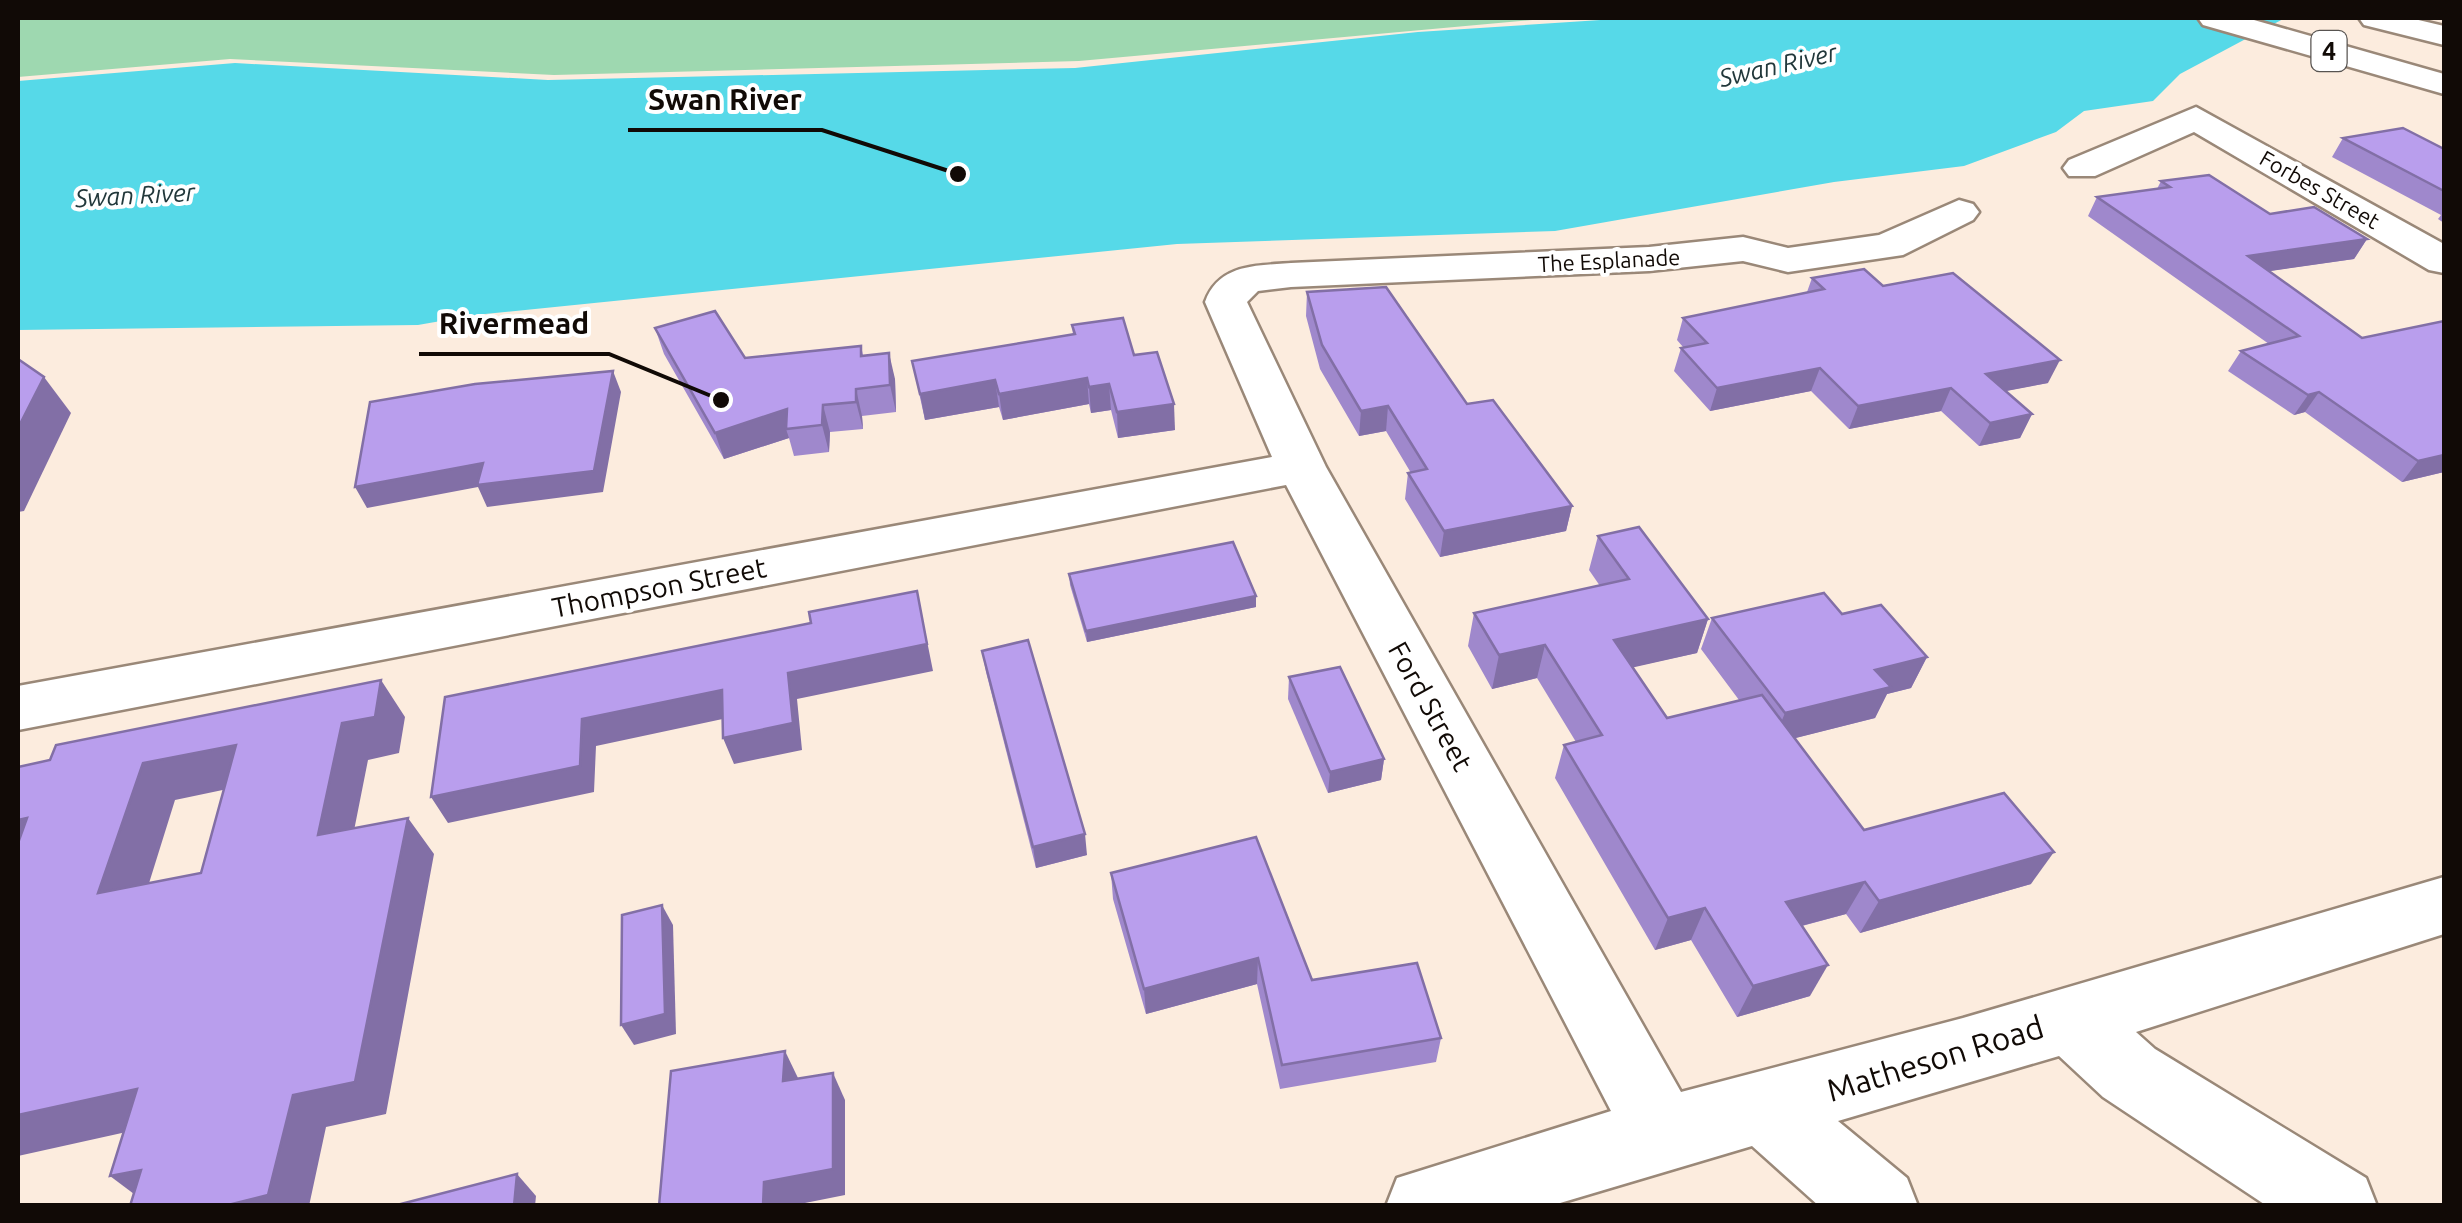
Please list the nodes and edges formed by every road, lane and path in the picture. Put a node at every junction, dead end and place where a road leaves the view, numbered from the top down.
1 (2214, 18) edge
2 (2263, 18) edge
3 (2322, 18) edge
4 (2375, 18) edge
5 (2444, 36) edge
6 (2444, 51) edge
7 (2444, 69) edge
8 (2444, 84) edge
9 (2082, 168) dead end
10 (1959, 212) dead end
11 (2444, 260) edge
12 (1248, 280) joint
13 (1301, 468) junction
14 (18, 708) edge
15 (2444, 906) edge
16 (2069, 1018) junction
17 (1766, 1109) junction
18 (1664, 1135) junction
19 (1424, 1206) edge
20 (1879, 1206) edge
21 (2338, 1206) edge

1 - 8 main road, 4
2 - 7 main road
3 - 6 main road, 4
4 - 5 main road
9 - 11 main road, Forbes Street
10 - 12 main road, The Esplanade
12 - 13 main road, Ford Street
13 - 14 main road, Thompson Street
13 - 18 main road, Ford Street
15 - 16 main road, Matheson Road
16 - 17 main road, Matheson Road
16 - 21 main road
17 - 18 main road, Matheson Road
17 - 20 main road
18 - 19 main road, Matheson Road

